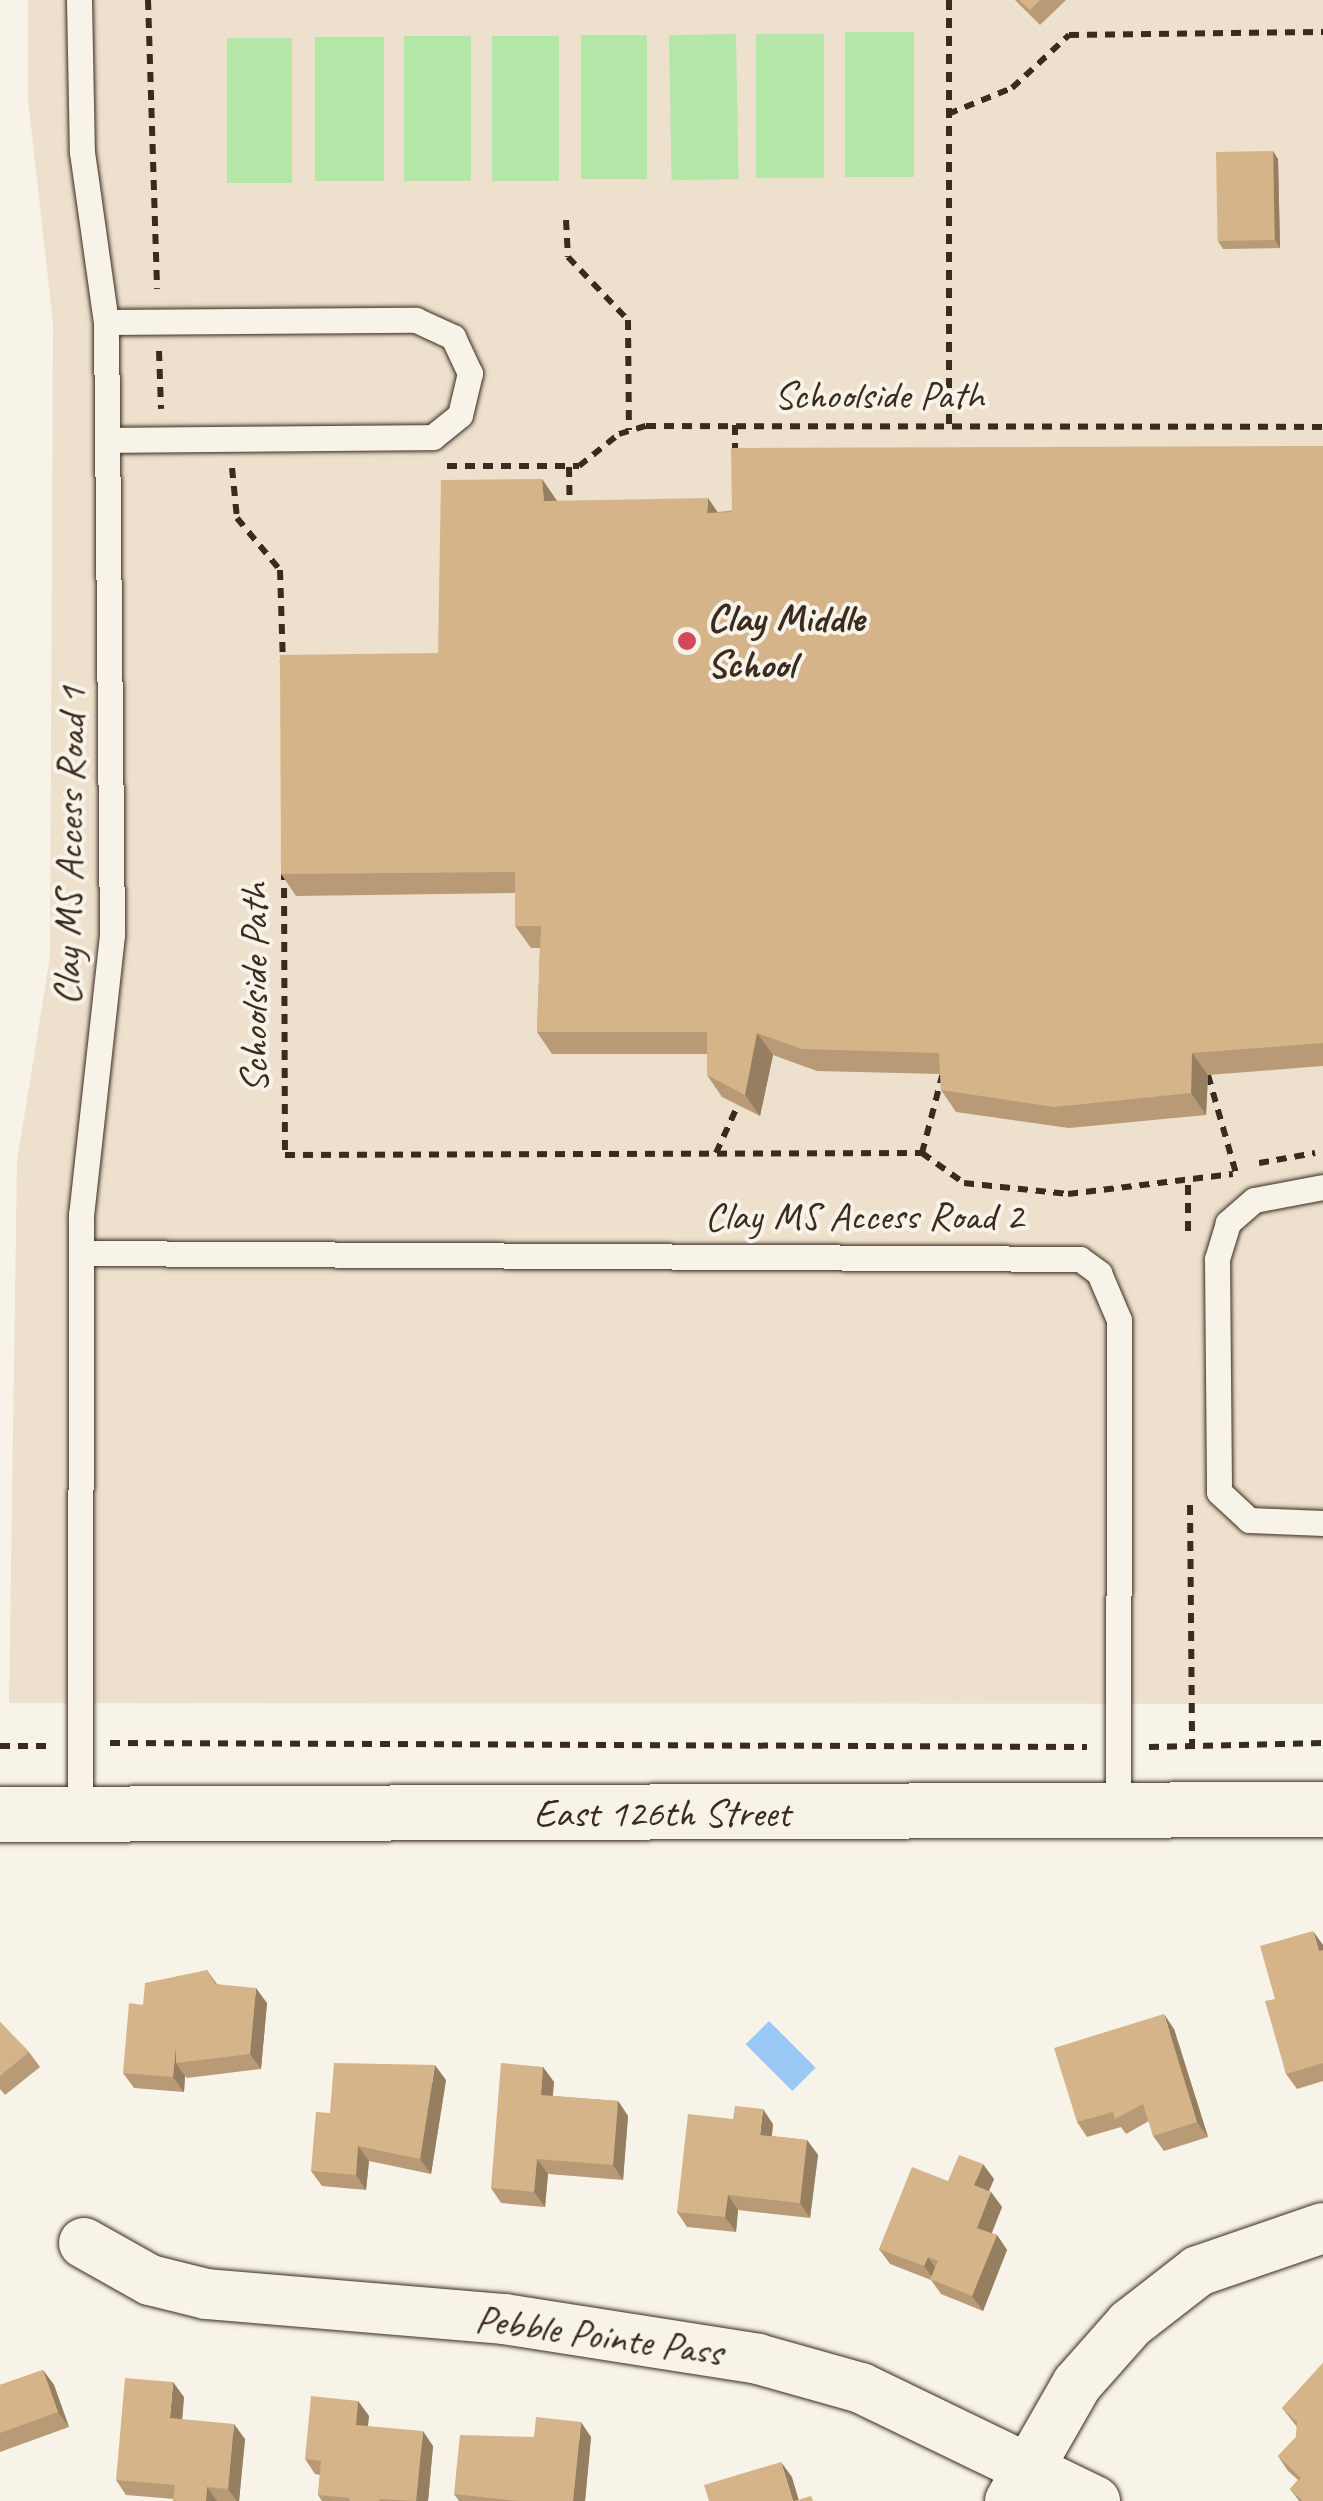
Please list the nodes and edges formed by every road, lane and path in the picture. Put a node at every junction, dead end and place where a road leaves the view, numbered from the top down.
1 (79, 0) edge
2 (148, 0) edge
3 (949, 0) edge
4 (1323, 32) edge
5 (948, 114) junction
6 (566, 220) dead end
7 (106, 322) junction
8 (158, 322) junction
9 (735, 425) junction
10 (949, 425) junction
11 (1323, 427) edge
12 (629, 430) junction
13 (110, 440) junction
14 (162, 440) junction
15 (736, 461) edge
16 (215, 465) dead end
17 (232, 466) junction
18 (252, 466) dead end
19 (432, 466) dead end
20 (569, 468) junction
21 (570, 522) edge
22 (283, 683) edge
23 (284, 860) edge
24 (943, 1074) edge
25 (1208, 1075) edge
26 (738, 1105) edge
27 (922, 1152) junction
28 (716, 1153) junction
29 (1323, 1153) edge
30 (1236, 1173) junction
31 (1323, 1187) edge
32 (81, 1253) junction
33 (1323, 1523) edge
34 (1323, 1743) edge
35 (0, 1746) edge
36 (79, 1746) junction
37 (1118, 1750) junction
38 (1323, 1809) edge
39 (1118, 1810) junction
40 (0, 1814) edge
41 (80, 1815) junction
42 (1323, 2228) edge
43 (84, 2244) dead end
44 (1019, 2483) edge
45 (1096, 2501) edge

1 - 7 lane, Clay MS Access Road 1
2 - 8 path
3 - 5 path
4 - 5 path
5 - 10 path
6 - 12 path
7 - 8 lane
7 - 13 lane, Clay MS Access Road 1
8 - 14 path
8 - 14 lane
9 - 10 path, Schoolside Path
9 - 12 path, Schoolside Path
9 - 15 path
10 - 11 path, Schoolside Path
12 - 20 path, Schoolside Path
13 - 14 lane
13 - 32 lane, Clay MS Access Road 1
16 - 17 path
17 - 18 path
17 - 22 path
19 - 20 path
20 - 21 path
23 - 28 path, Schoolside Path
24 - 27 path
25 - 30 path
26 - 28 path
27 - 28 path, Schoolside Path
27 - 30 path
29 - 30 path
31 - 33 lane
32 - 36 lane, Clay MS Access Road 1
32 - 37 lane, Clay MS Access Road 2
34 - 37 path
35 - 36 path
36 - 37 path
36 - 41 lane, Clay MS Access Road 1
37 - 39 lane, Clay MS Access Road 2
38 - 39 street, East 126th Street
39 - 41 street, East 126th Street
40 - 41 street, East 126th Street
42 - 44 street
43 - 44 street, Pebble Pointe Pass
44 - 45 street, Pebble Pointe Pass

